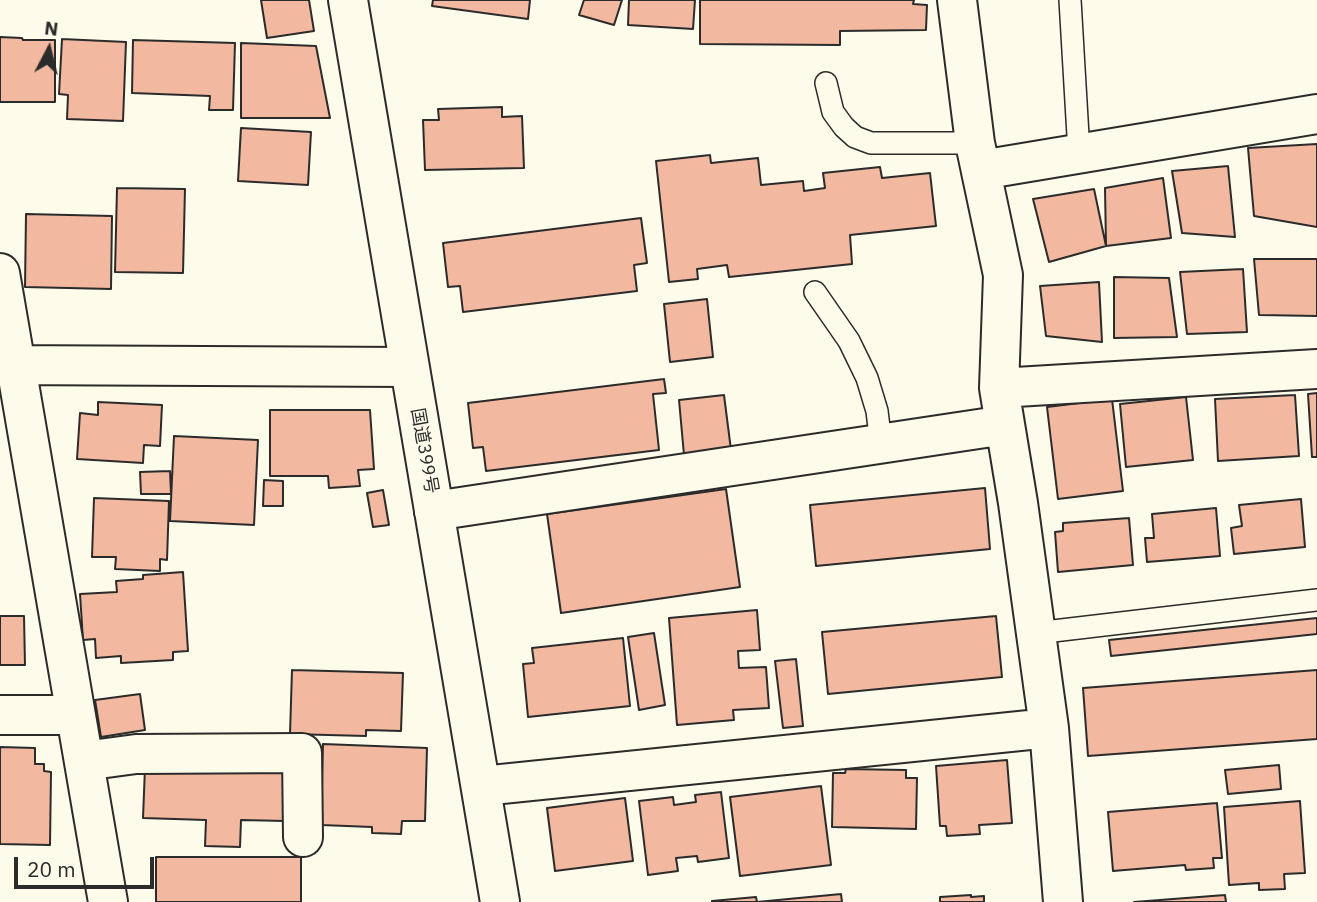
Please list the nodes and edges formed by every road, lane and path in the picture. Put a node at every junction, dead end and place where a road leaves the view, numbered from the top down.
1 (348, 0) edge
2 (957, 0) edge
3 (1070, 0) edge
4 (826, 83) dead end
5 (1317, 114) edge
6 (1079, 153) junction
7 (978, 157) junction
8 (0, 273) edge
9 (815, 292) dead end
10 (8, 365) edge
11 (409, 367) junction
12 (1317, 369) edge
13 (1002, 407) junction
14 (881, 444) junction
15 (434, 511) junction
16 (1317, 600) edge
17 (1035, 633) junction
18 (0, 715) edge
19 (76, 715) junction
20 (1049, 728) junction
21 (83, 761) junction
22 (481, 786) junction
23 (303, 837) dead end
24 (108, 902) edge
25 (500, 902) edge
26 (1063, 902) edge

1 - 11 main road, 国道399号
2 - 7 main road
3 - 6 lane
4 - 7 lane
5 - 6 main road
6 - 7 main road
7 - 13 main road
8 - 10 main road
9 - 14 lane
10 - 11 main road
10 - 19 main road
11 - 15 main road, 国道399号
12 - 13 main road
13 - 14 main road
13 - 17 main road
14 - 15 main road
15 - 22 main road, 国道399号
16 - 17 lane
17 - 20 main road
18 - 19 main road
19 - 21 main road
20 - 22 main road
20 - 26 main road
21 - 23 main road
21 - 24 main road
22 - 25 main road, 国道399号

